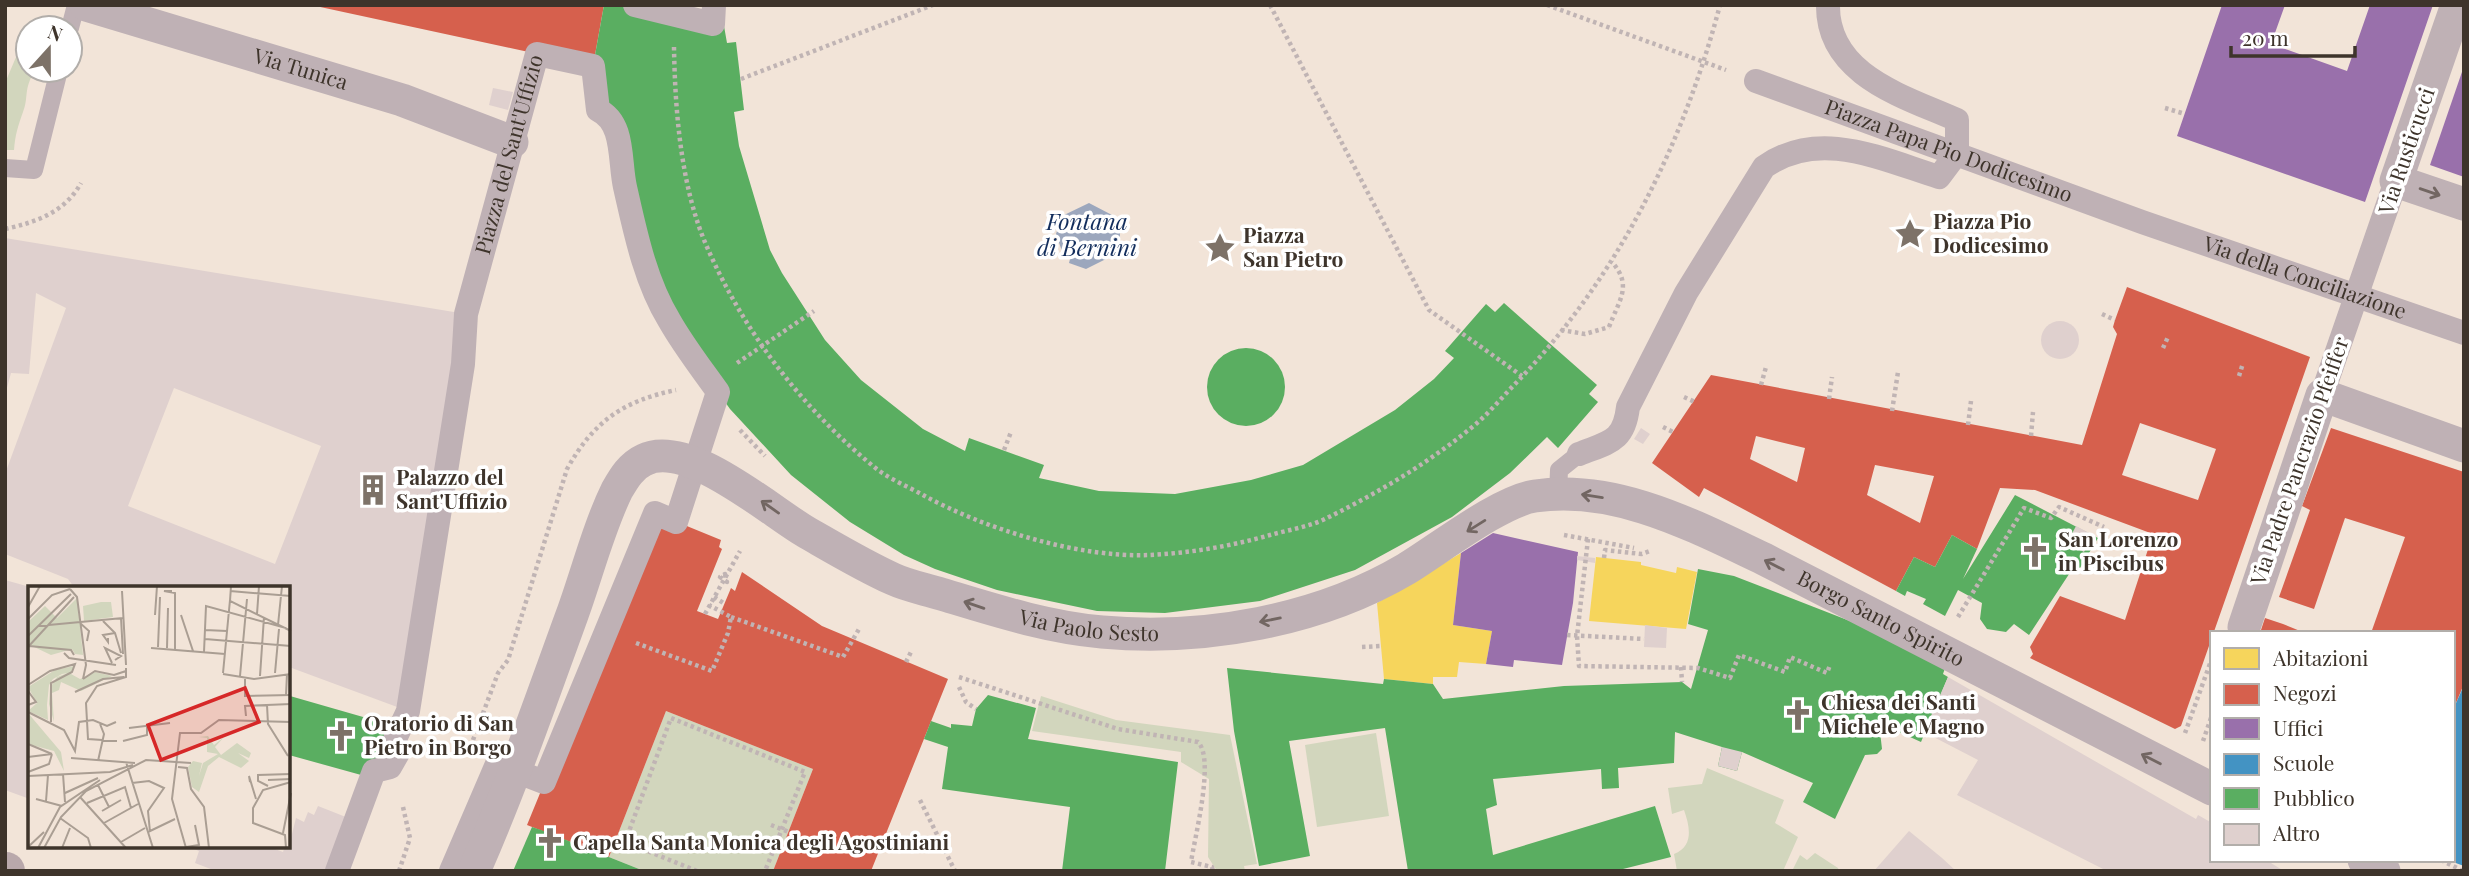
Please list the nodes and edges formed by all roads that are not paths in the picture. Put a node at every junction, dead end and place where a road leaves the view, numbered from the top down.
1 (86, 5) edge
2 (635, 5) edge
3 (714, 5) edge
4 (1828, 5) edge
5 (2456, 5) edge
6 (1756, 81) road end
7 (56, 84) edge
8 (512, 142) junction
9 (1957, 153) junction
10 (5, 168) edge
11 (2396, 181) junction
12 (2464, 204) edge
13 (2145, 222) joint
14 (2357, 296) junction
15 (2464, 333) edge
16 (2322, 395) junction
17 (2464, 446) edge
18 (1579, 454) joint
19 (695, 464) junction
20 (1547, 495) junction
21 (2244, 627) dead end
22 (513, 770) junction
23 (2210, 788) edge
24 (2368, 862) edge
25 (337, 871) edge
26 (451, 871) edge
27 (474, 871) edge
28 (2384, 871) edge

1 - 8 street, Via Tunica
2 - 3 street
4 - 9 street
5 - 11 street, Via Rusticucci
6 - 9 street, Piazza Papa Pio Dodicesimo
7 - 10 lane
8 - 19 street, Piazza del Sant'Uffizio
8 - 25 street, Piazza del Sant'Uffizio
9 - 13 street, Piazza Papa Pio Dodicesimo
9 - 18 street
11 -> 12 street
11 - 14 street, Via Rusticucci
13 - 14 street, Via della Conciliazione
14 - 15 street, Via della Conciliazione
14 - 16 street, Via Padre Pancrazio Pfeiffer
16 - 17 street
16 - 21 street, Via Padre Pancrazio Pfeiffer
18 - 20 lane
20 -> 19 street, Via Paolo Sesto
19 - 22 street, Via Paolo Sesto
19 - 22 street
23 -> 20 street, Borgo Santo Spirito
22 - 26 street
22 - 27 street
24 - 28 street

